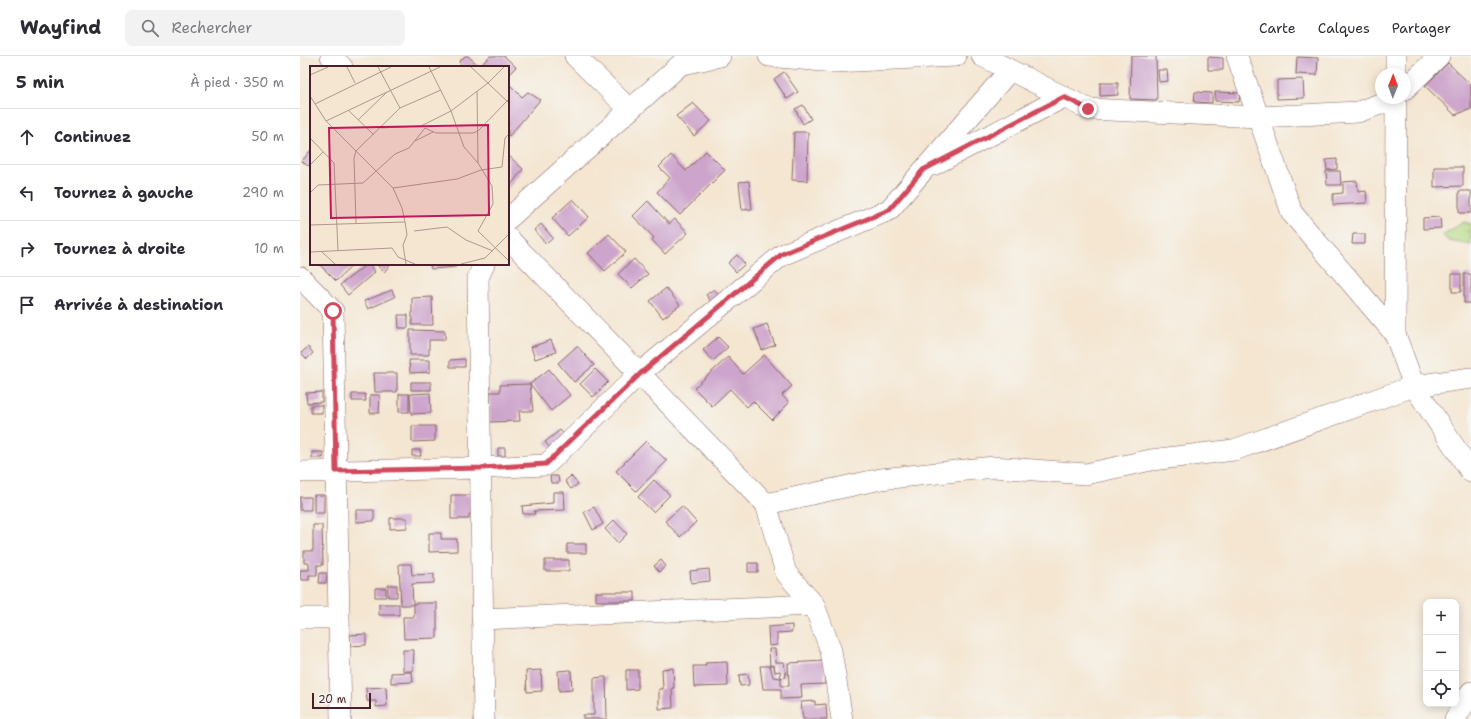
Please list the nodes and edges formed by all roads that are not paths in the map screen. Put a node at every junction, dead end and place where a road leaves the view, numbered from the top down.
1 (331, 56) edge
2 (575, 56) edge
3 (720, 56) edge
4 (769, 56) edge
5 (956, 56) edge
6 (982, 56) edge
7 (1237, 56) edge
8 (1396, 56) edge
9 (1439, 56) edge
10 (687, 60) edge
11 (341, 66) edge
12 (1396, 68) edge
13 (1010, 70) junction
14 (1411, 83) edge
15 (1064, 97) junction
16 (1380, 104) edge
17 (1396, 104) edge
18 (630, 110) junction
19 (1259, 117) junction
20 (923, 170) junction
21 (509, 218) edge
22 (509, 239) edge
23 (484, 265) edge
24 (300, 277) edge
25 (1395, 334) junction
26 (640, 374) junction
27 (1471, 378) edge
28 (1414, 386) junction
29 (481, 468) junction
30 (336, 471) junction
31 (300, 472) edge
32 (1471, 472) edge
33 (766, 504) junction
34 (814, 605) junction
35 (300, 618) edge
36 (338, 618) junction
37 (482, 619) junction
38 (1471, 692) edge
39 (342, 719) edge
40 (484, 719) edge
41 (842, 719) edge
42 (1455, 719) edge

1 - 11 street
2 - 18 street
3 - 10 street
4 - 5 street
6 - 13 street
7 - 19 street
8 - 12 street
9 - 14 street
10 - 18 street
13 - 15 street
13 - 20 street
15 - 19 street
15 - 20 street
16 - 19 street
17 - 25 street
18 - 21 street
19 - 25 street
20 - 26 street
22 - 26 street
23 - 29 street
24 - 30 street
25 - 28 street
26 - 29 street
26 - 33 street
27 - 28 street
28 - 32 street
28 - 33 street
29 - 30 street
29 - 37 street
30 - 31 street
30 - 36 street
33 - 34 street
34 - 37 street
34 - 41 street
35 - 36 street
36 - 39 street
37 - 40 street
38 - 42 street

